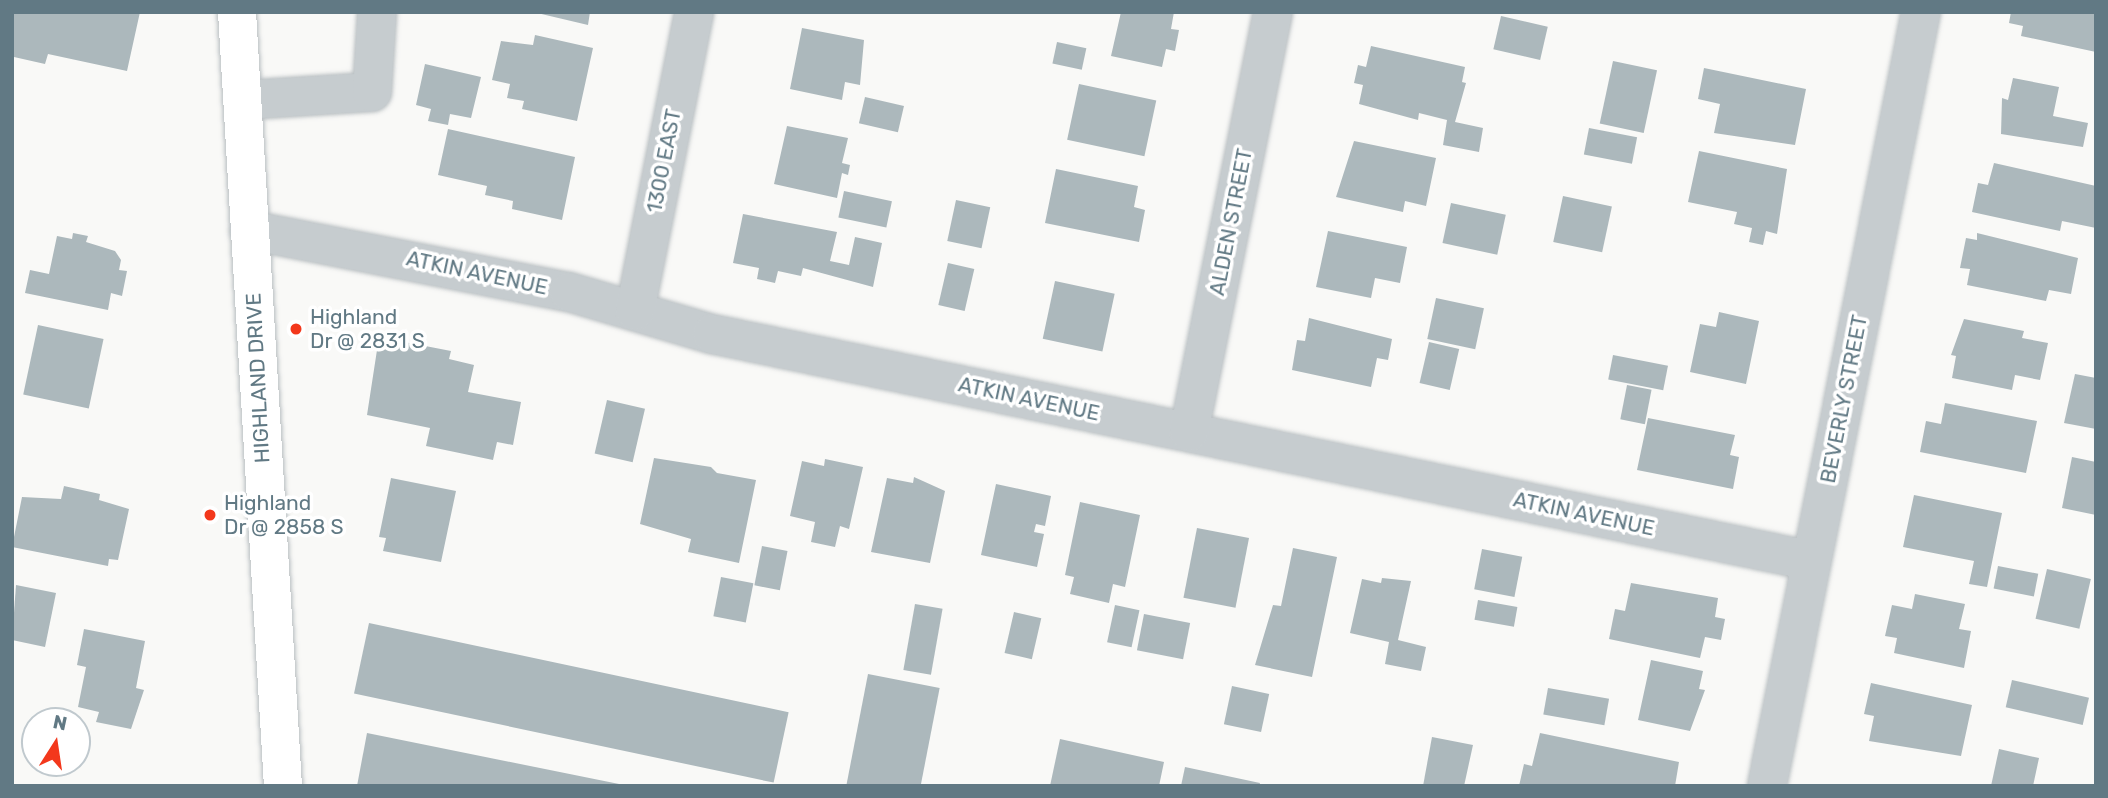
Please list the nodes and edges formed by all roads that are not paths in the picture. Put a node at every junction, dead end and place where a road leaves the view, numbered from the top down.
1 (237, 12) edge
2 (377, 12) edge
3 (694, 12) edge
4 (1273, 12) edge
5 (1921, 12) edge
6 (243, 100) junction
7 (249, 230) junction
8 (635, 311) junction
9 (1189, 432) junction
10 (1812, 561) junction
11 (283, 786) edge
12 (1767, 786) edge

1 - 6 main road, HIGHLAND DRIVE
2 - 6 street
3 - 8 street, 1300 EAST
4 - 9 street, ALDEN STREET
5 - 10 street, BEVERLY STREET
6 - 7 main road, HIGHLAND DRIVE
7 - 8 street, ATKIN AVENUE
7 - 11 main road, HIGHLAND DRIVE
8 - 9 street, ATKIN AVENUE
9 - 10 street, ATKIN AVENUE
10 - 12 street, BEVERLY STREET

